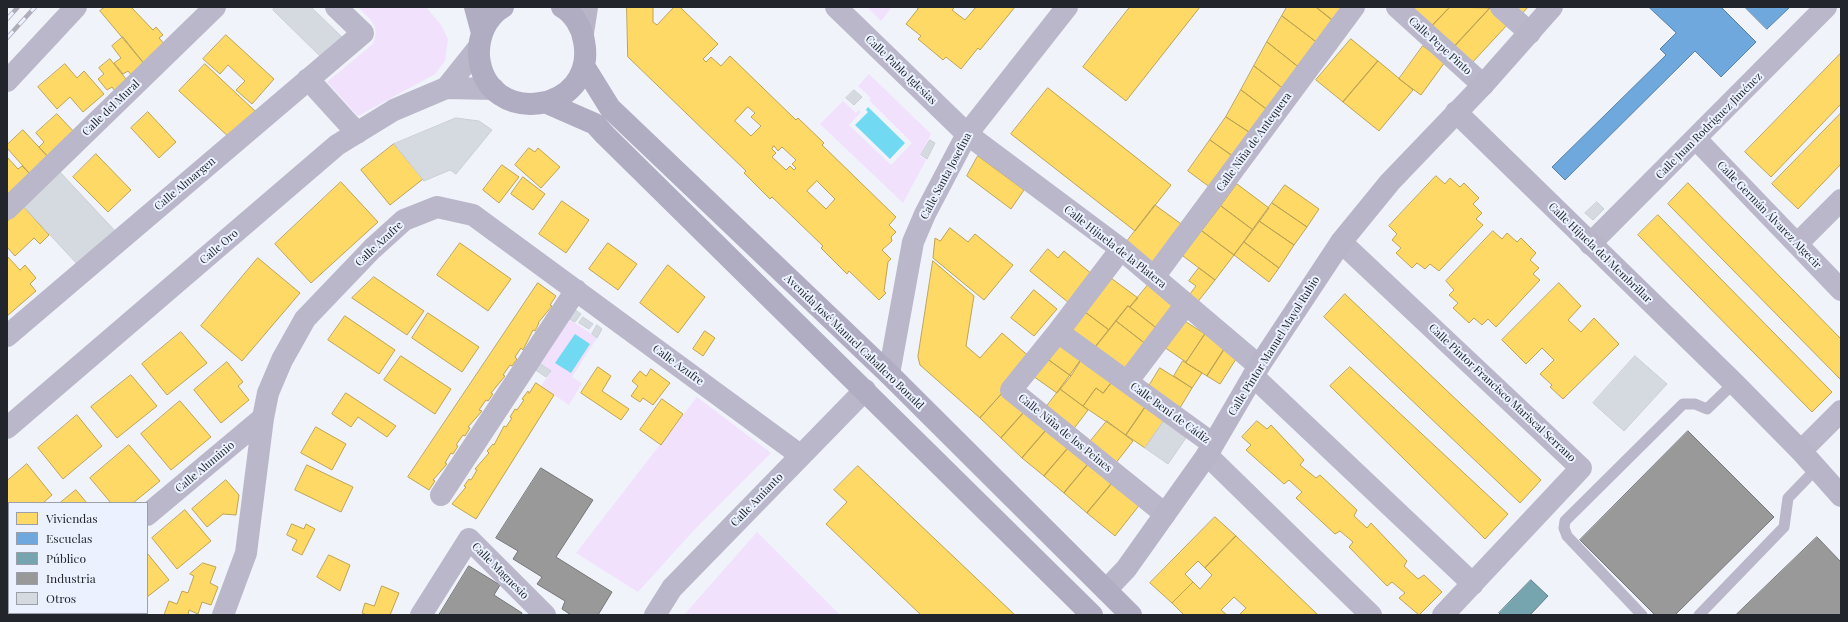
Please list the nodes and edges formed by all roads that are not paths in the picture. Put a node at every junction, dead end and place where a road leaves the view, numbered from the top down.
1 (76, 7) edge
2 (215, 7) edge
3 (336, 7) edge
4 (475, 7) edge
5 (503, 7) edge
6 (562, 7) edge
7 (587, 7) edge
8 (836, 7) edge
9 (1067, 7) edge
10 (1354, 7) edge
11 (1396, 7) edge
12 (1501, 7) edge
13 (1552, 7) edge
14 (1826, 7) edge
15 (583, 33) junction
16 (1530, 33) junction
17 (480, 41) junction
18 (584, 66) junction
19 (308, 80) junction
20 (7, 81) edge
21 (1482, 86) junction
22 (446, 88) junction
23 (494, 89) junction
24 (548, 103) junction
25 (1456, 112) junction
26 (357, 133) junction
27 (967, 134) junction
28 (1696, 139) junction
29 (1841, 200) edge
30 (7, 210) edge
31 (1341, 242) junction
32 (1590, 244) junction
33 (1797, 244) junction
34 (1121, 249) junction
35 (1154, 277) junction
36 (576, 290) junction
37 (1841, 290) edge
38 (1186, 304) junction
39 (1058, 332) junction
40 (7, 336) edge
41 (1256, 371) junction
42 (889, 374) junction
43 (1127, 382) junction
44 (1734, 383) junction
45 (865, 390) junction
46 (1841, 411) edge
47 (262, 418) junction
48 (7, 428) edge
49 (1210, 450) junction
50 (1801, 451) junction
51 (800, 455) junction
52 (1816, 468) junction
53 (441, 495) dead end
54 (1841, 496) edge
55 (148, 514) edge
56 (1165, 514) junction
57 (1473, 584) junction
58 (1106, 590) junction
59 (223, 615) edge
60 (421, 615) edge
61 (545, 615) edge
62 (655, 615) edge
63 (1092, 615) edge
64 (1131, 615) edge
65 (1371, 615) edge
66 (1443, 615) edge
67 (1642, 615) edge
68 (1698, 615) edge

1 - 20 street
2 - 30 street, Calle del Mural
3 - 19 street, Calle Almargen
4 - 17 main road
5 - 17 main road
6 - 15 main road
7 - 15 street
8 - 27 street, Calle Pablo Iglesias
9 - 27 street, Calle Santa Josefina
10 - 35 street, Calle Niña de Antequera
11 - 21 street, Calle Pepe Pinto
12 - 16 street
13 - 16 street
14 - 28 street, Calle Juan Rodríguez Jiménez
15 - 18 main road
16 - 21 street
17 - 22 street, Calle Oro
17 - 23 main road
18 - 24 main road
18 - 42 main road, Avenida José Manuel Caballero Bonald
19 - 26 street
19 - 40 street, Calle Almargen
21 - 25 street
22 - 23 street, Calle Oro
22 - 26 street, Calle Oro
23 - 24 main road
24 - 45 main road
25 - 31 street, Calle Pintor Manuel Mayol Rubio
25 - 32 street, Calle Hijuela del Membrillar
26 - 48 street, Calle Oro
27 - 34 street, Calle Hijuela de la Platera
27 - 42 street, Calle Santa Josefina
28 - 32 street, Calle Juan Rodríguez Jiménez
28 - 33 street, Calle Germán Álvarez Algecir
29 - 33 street
31 - 41 street, Calle Pintor Manuel Mayol Rubio
31 - 57 street, Calle Pintor Francisco Mariscal Serrano
32 - 44 street, Calle Hijuela del Membrillar
33 - 37 street, Calle Germán Álvarez Algecir
34 - 35 street, Calle Hijuela de la Platera
34 - 39 street, Calle Niña de los Peines
35 - 38 street, Calle Hijuela de la Platera
36 - 47 street, Calle Azufre
36 - 51 street, Calle Azufre
36 - 53 street
38 - 41 street, Calle Hijuela de la Platera
38 - 43 street, Calle Beni de Cádiz
39 - 43 street, Calle Beni de Cádiz
39 - 56 street, Calle Niña de los Peines
41 - 49 street, Calle Pintor Manuel Mayol Rubio
41 - 57 street
42 - 58 main road, Avenida José Manuel Caballero Bonald
43 - 49 street, Calle Beni de Cádiz
44 - 50 street, Calle Hijuela del Membrillar
44 - 67 lane
45 - 51 street, Calle Amianto
45 - 63 main road
46 - 50 street
47 - 55 street, Calle Aluminio
47 - 59 street, Calle Azufre
49 - 56 street, Calle Pintor Manuel Mayol Rubio
49 - 65 street
50 - 52 street, Calle Hijuela del Membrillar
51 - 62 street, Calle Amianto
52 - 54 street, Calle Hijuela del Membrillar
52 - 68 lane
56 - 58 street, Calle Pintor Manuel Mayol Rubio
57 - 66 street, Calle Pintor Francisco Mariscal Serrano
58 - 64 main road, Avenida José Manuel Caballero Bonald
60 - 61 street, Calle Magnesio

